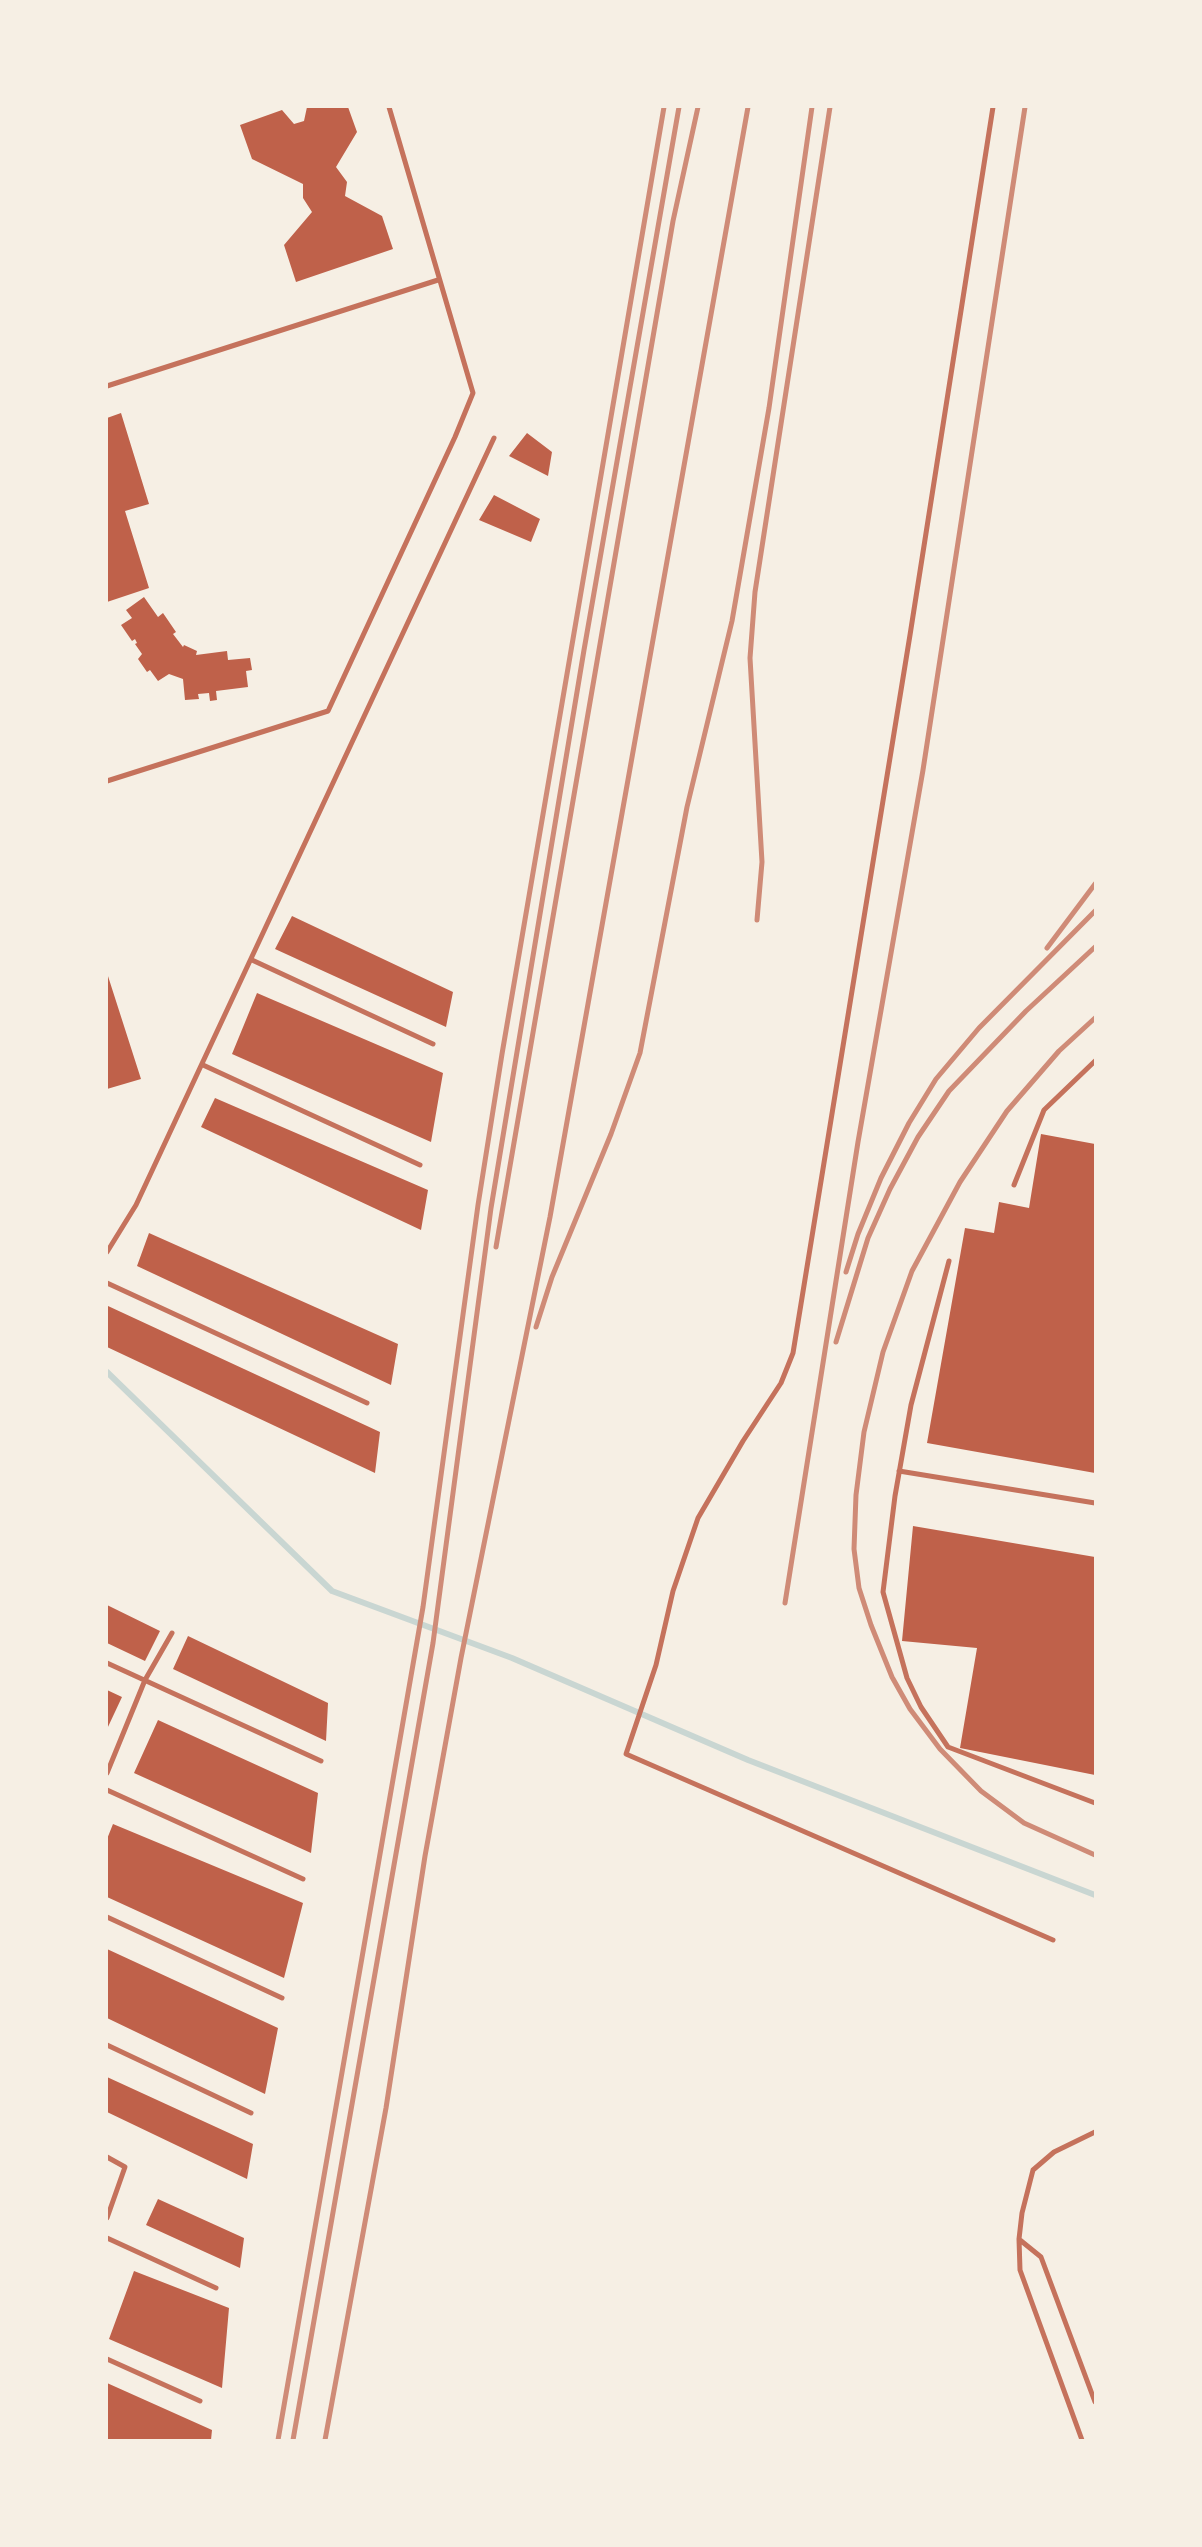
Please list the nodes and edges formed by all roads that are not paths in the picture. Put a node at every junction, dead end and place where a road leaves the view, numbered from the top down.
1 (389, 107) edge
2 (993, 107) edge
3 (438, 280) junction
4 (107, 386) edge
5 (494, 438) dead end
6 (107, 781) edge
7 (253, 960) junction
8 (433, 1044) dead end
9 (1095, 1061) edge
10 (203, 1065) junction
11 (420, 1165) dead end
12 (1014, 1185) dead end
13 (107, 1252) edge
14 (949, 1261) dead end
15 (107, 1283) edge
16 (367, 1403) dead end
17 (899, 1471) junction
18 (1095, 1503) edge
19 (172, 1633) dead end
20 (107, 1663) edge
21 (145, 1680) junction
22 (321, 1761) dead end
23 (107, 1773) edge
24 (107, 1790) edge
25 (1095, 1803) edge
26 (303, 1879) dead end
27 (107, 1917) edge
28 (1053, 1941) dead end
29 (282, 1998) dead end
30 (107, 2045) edge
31 (251, 2113) dead end
32 (1095, 2132) edge
33 (107, 2157) edge
34 (107, 2218) edge
35 (107, 2238) edge
36 (1019, 2239) junction
37 (216, 2288) dead end
38 (107, 2359) edge
39 (200, 2401) dead end
40 (1095, 2402) edge
41 (1082, 2440) edge

1 - 3 lane
2 - 28 lane
3 - 4 lane
3 - 6 lane
5 - 7 lane
7 - 8 lane
7 - 10 lane
9 - 12 lane
10 - 11 lane
10 - 13 lane
14 - 17 lane
15 - 16 lane
17 - 18 lane
17 - 25 lane
19 - 21 lane
20 - 21 lane
21 - 22 lane
21 - 23 lane
24 - 26 lane
27 - 29 lane
30 - 31 lane
32 - 36 lane
33 - 34 lane
35 - 37 lane
36 - 40 lane
36 - 41 lane
38 - 39 lane

